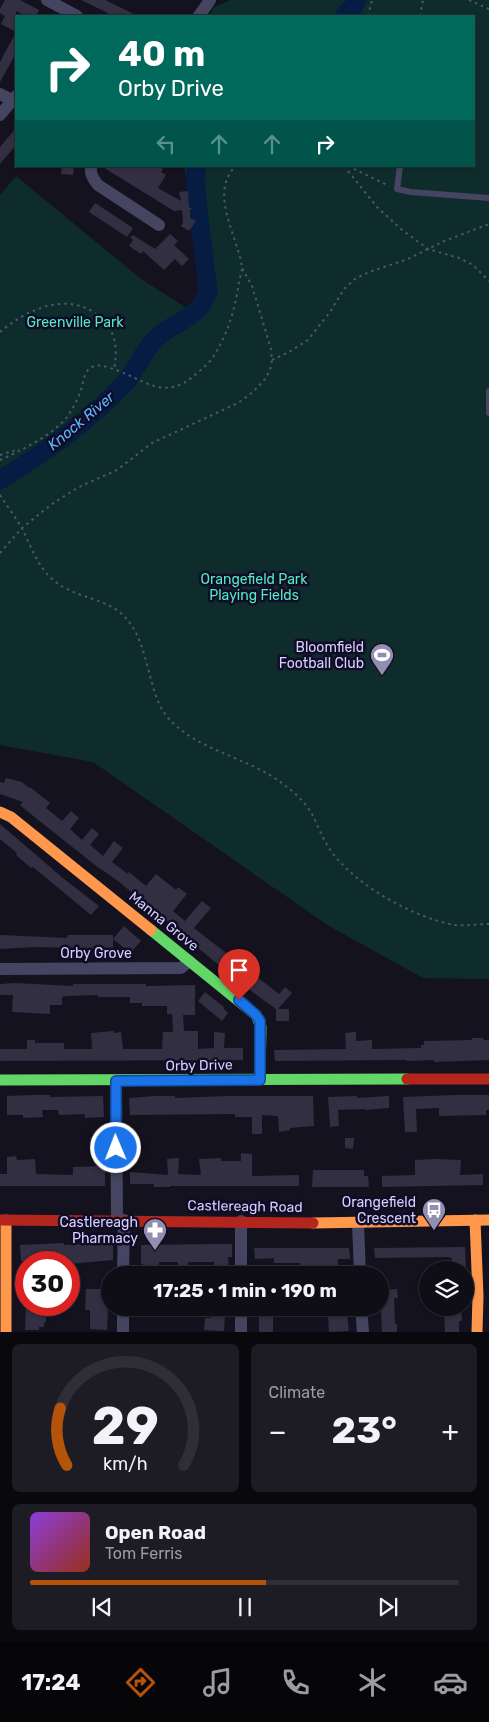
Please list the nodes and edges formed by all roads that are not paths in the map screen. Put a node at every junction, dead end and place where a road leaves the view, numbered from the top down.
1 (47, 0) edge
2 (210, 0) edge
3 (69, 11) edge
4 (200, 15) edge
5 (0, 94) edge
6 (14, 98) edge
7 (0, 115) edge
8 (91, 167) edge
9 (400, 167) edge
10 (489, 198) edge
11 (159, 225) dead end
12 (489, 391) edge
13 (489, 413) edge
14 (0, 812) edge
15 (189, 960) junction
16 (0, 968) edge
17 (489, 1079) edge
18 (0, 1080) edge
19 (260, 1080) junction
20 (116, 1081) junction
21 (3, 1220) edge
22 (120, 1220) junction
23 (475, 1220) junction
24 (489, 1220) edge
25 (241, 1221) junction
26 (358, 1222) junction
27 (123, 1266) edge
28 (241, 1266) edge
29 (360, 1266) edge
30 (123, 1316) edge
31 (241, 1316) edge
32 (362, 1316) edge
33 (6, 1332) edge
34 (123, 1332) edge
35 (241, 1332) edge
36 (363, 1332) edge
37 (477, 1332) edge

1 - 3 street
2 - 4 street
5 - 6 street
6 - 7 street
8 - 11 street
9 - 10 lane
12 - 13 lane
14 - 15 street, Manna Grove
15 - 16 street, Orby Grove
15 - 19 street, Manna Grove
17 - 19 street, Orby Drive
18 - 20 street, Orby Drive
19 - 20 street, Orby Drive
20 - 22 street
21 - 22 street, Castlereagh Road
21 - 33 street
22 - 25 street, Castlereagh Road
22 - 27 street
23 - 24 street, Castlereagh Road
23 - 26 street, Castlereagh Road
23 - 37 street
25 - 26 street, Castlereagh Road
25 - 28 street
26 - 29 street
30 - 34 street
31 - 35 street
32 - 36 street

